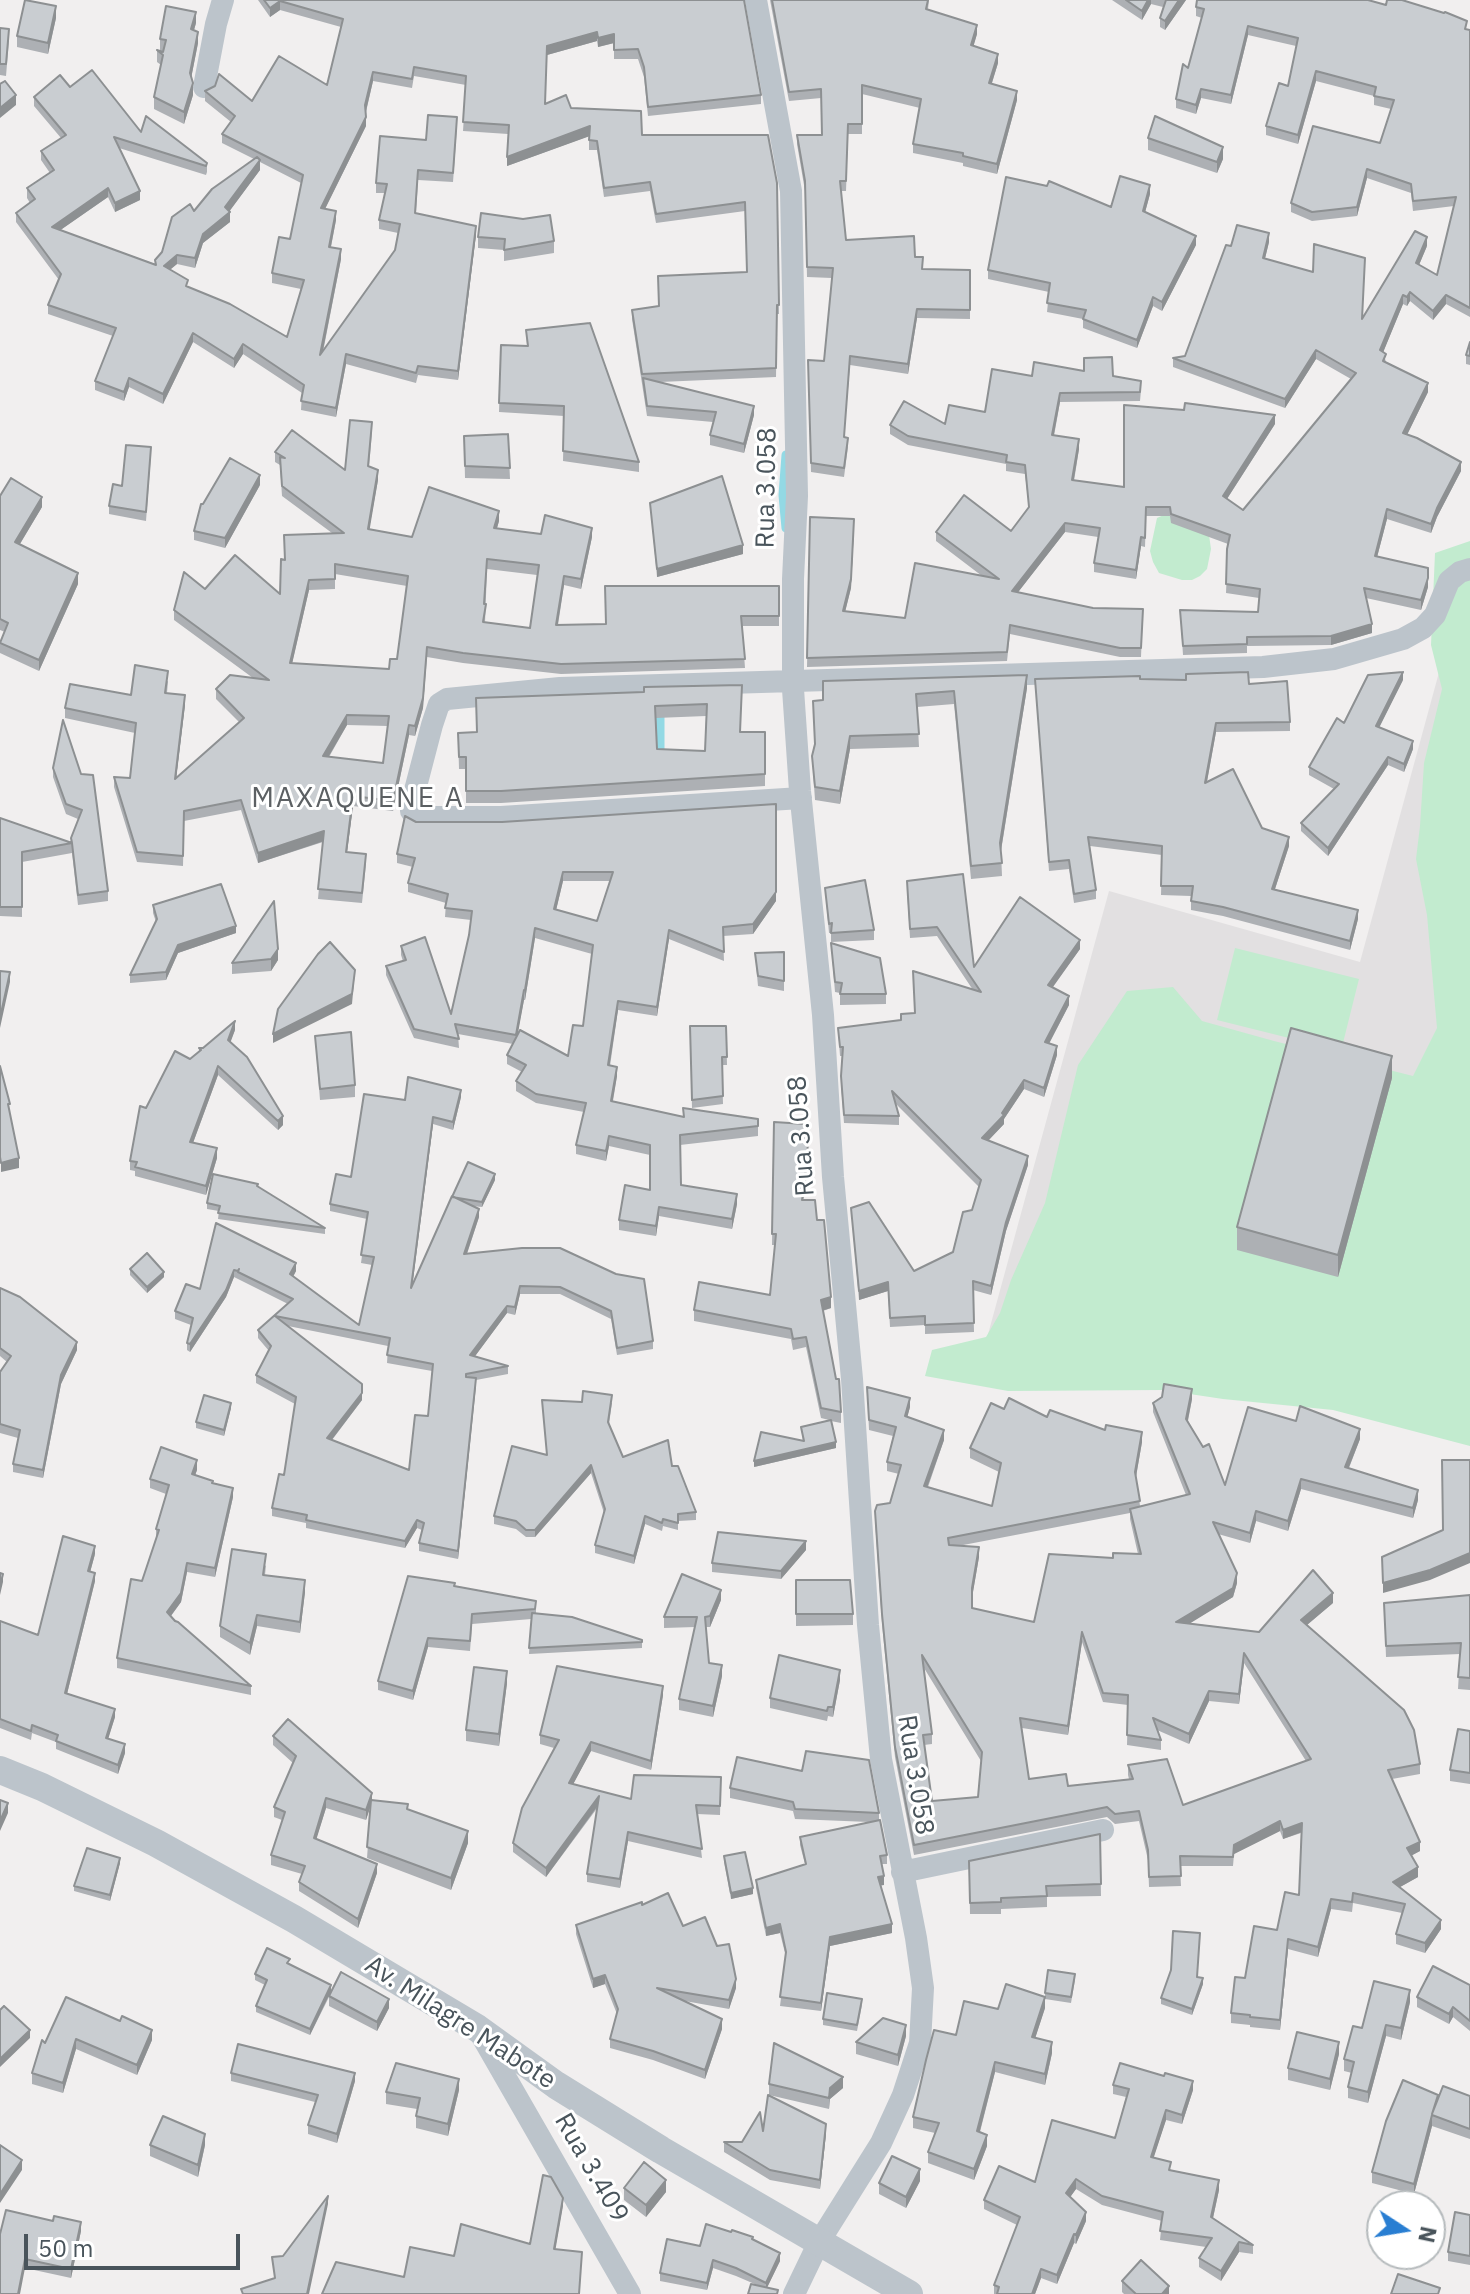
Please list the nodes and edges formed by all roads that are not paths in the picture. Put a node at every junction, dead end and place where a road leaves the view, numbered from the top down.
1 (223, 0) edge
2 (756, 0) edge
3 (204, 87) dead end
4 (1470, 569) edge
5 (793, 682) junction
6 (801, 798) junction
7 (0, 1770) edge
8 (1103, 1830) dead end
9 (902, 1872) junction
10 (477, 2028) junction
11 (819, 2242) junction
12 (630, 2294) edge
13 (794, 2294) edge
14 (909, 2294) edge

1 - 3 street
2 - 5 street, Rua 3.058
4 - 5 street
5 - 6 street, Rua 3.058
5 - 6 street
6 - 9 street, Rua 3.058
7 - 10 street, Av. Milagre Mabote
8 - 9 street
9 - 11 street, Rua 3.058
10 - 11 street, Av. Milagre Mabote
10 - 12 street, Rua 3.409
11 - 13 street, Rua 3.058
11 - 14 street, Av. Milagre Mabote

